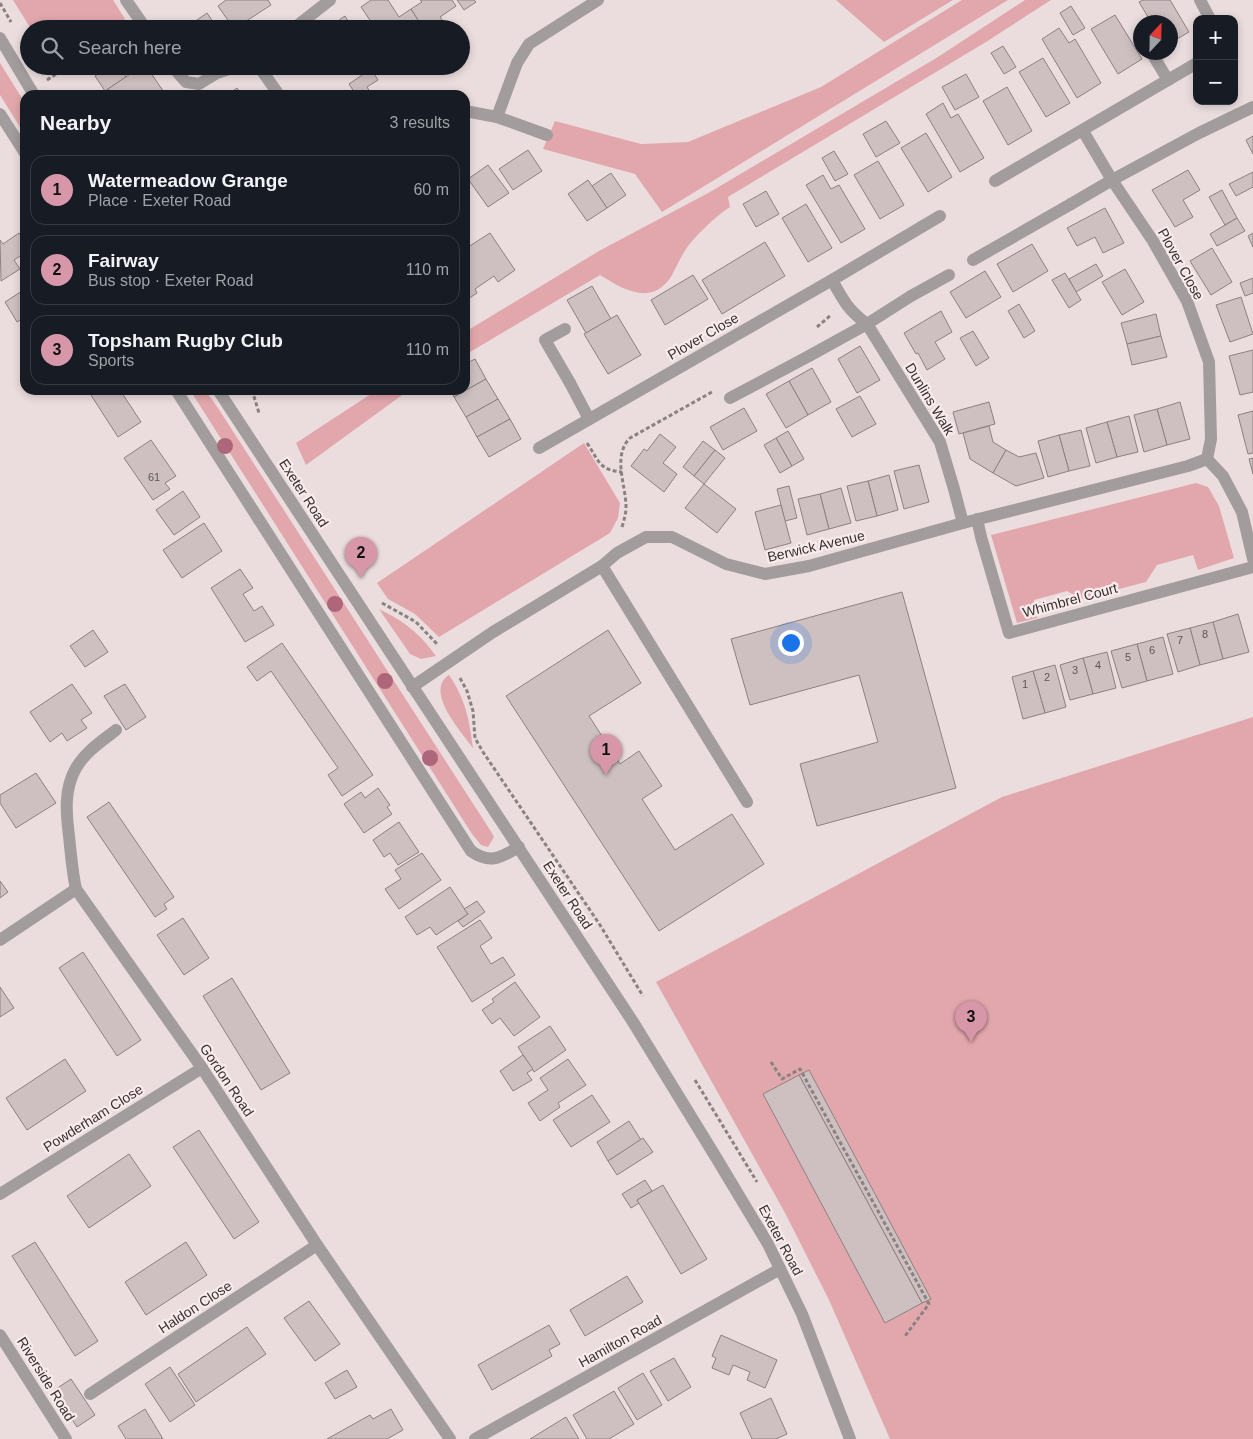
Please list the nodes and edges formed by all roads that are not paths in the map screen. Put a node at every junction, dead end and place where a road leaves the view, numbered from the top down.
1 (126, 0) edge
2 (330, 0) edge
3 (598, 0) edge
4 (1200, 0) edge
5 (1208, 15) edge
6 (140, 20) edge
7 (304, 20) edge
8 (0, 38) edge
9 (1156, 60) edge
10 (1193, 65) edge
11 (20, 72) edge
12 (22, 75) edge
13 (180, 75) edge
14 (214, 75) edge
15 (265, 75) edge
16 (1168, 80) junction
17 (31, 90) edge
18 (276, 90) edge
19 (1253, 107) edge
20 (470, 110) edge
21 (0, 114) edge
22 (497, 118) junction
23 (1083, 131) junction
24 (547, 134) dead end
25 (20, 145) edge
26 (1112, 180) junction
27 (996, 181) dead end
28 (940, 216) dead end
29 (973, 260) dead end
30 (949, 275) dead end
31 (832, 280) junction
32 (867, 324) junction
33 (565, 329) dead end
34 (179, 395) edge
35 (221, 395) edge
36 (730, 398) dead end
37 (584, 422) junction
38 (539, 448) dead end
39 (1207, 459) junction
40 (977, 519) junction
41 (962, 523) junction
42 (1253, 559) edge
43 (602, 566) junction
44 (1253, 567) edge
45 (412, 687) junction
46 (116, 730) dead end
47 (747, 802) dead end
48 (519, 847) junction
49 (76, 890) junction
50 (0, 940) edge
51 (202, 1068) junction
52 (0, 1194) edge
53 (317, 1245) junction
54 (780, 1269) junction
55 (0, 1335) edge
56 (90, 1394) dead end
57 (66, 1439) edge
58 (450, 1439) edge
59 (475, 1439) edge
60 (850, 1439) edge

1 - 6 street
2 - 7 street
3 - 22 street
4 - 5 street
8 - 11 street
9 - 16 street
10 - 16 street
12 - 17 street
13 - 14 street
15 - 18 street
16 - 23 street
19 - 26 street
20 - 22 street
21 - 25 street
22 - 24 street
23 - 26 street, Plover Close
23 - 27 street
26 - 29 street
26 - 39 street, Plover Close
28 - 31 street, Plover Close
30 - 32 street
31 - 32 street
31 - 37 street, Plover Close
32 - 36 street
32 - 41 street, Dunlins Walk
33 - 37 street
34 - 48 street
35 - 45 street, Exeter Road
37 - 38 street, Plover Close
39 - 40 street, Berwick Avenue
39 - 42 street
40 - 41 street, Berwick Avenue
40 - 44 street, Whimbrel Court
41 - 43 street, Berwick Avenue
43 - 45 street, Berwick Avenue
43 - 47 street
45 - 48 street, Exeter Road
46 - 49 street, Gordon Road
48 - 54 street, Exeter Road
49 - 50 street
49 - 51 street, Gordon Road
51 - 52 street, Powderham Close
51 - 53 street, Gordon Road
53 - 56 street, Haldon Close
53 - 58 street, Gordon Road
54 - 59 street, Hamilton Road
54 - 60 street, Exeter Road
55 - 57 street, Riverside Road

